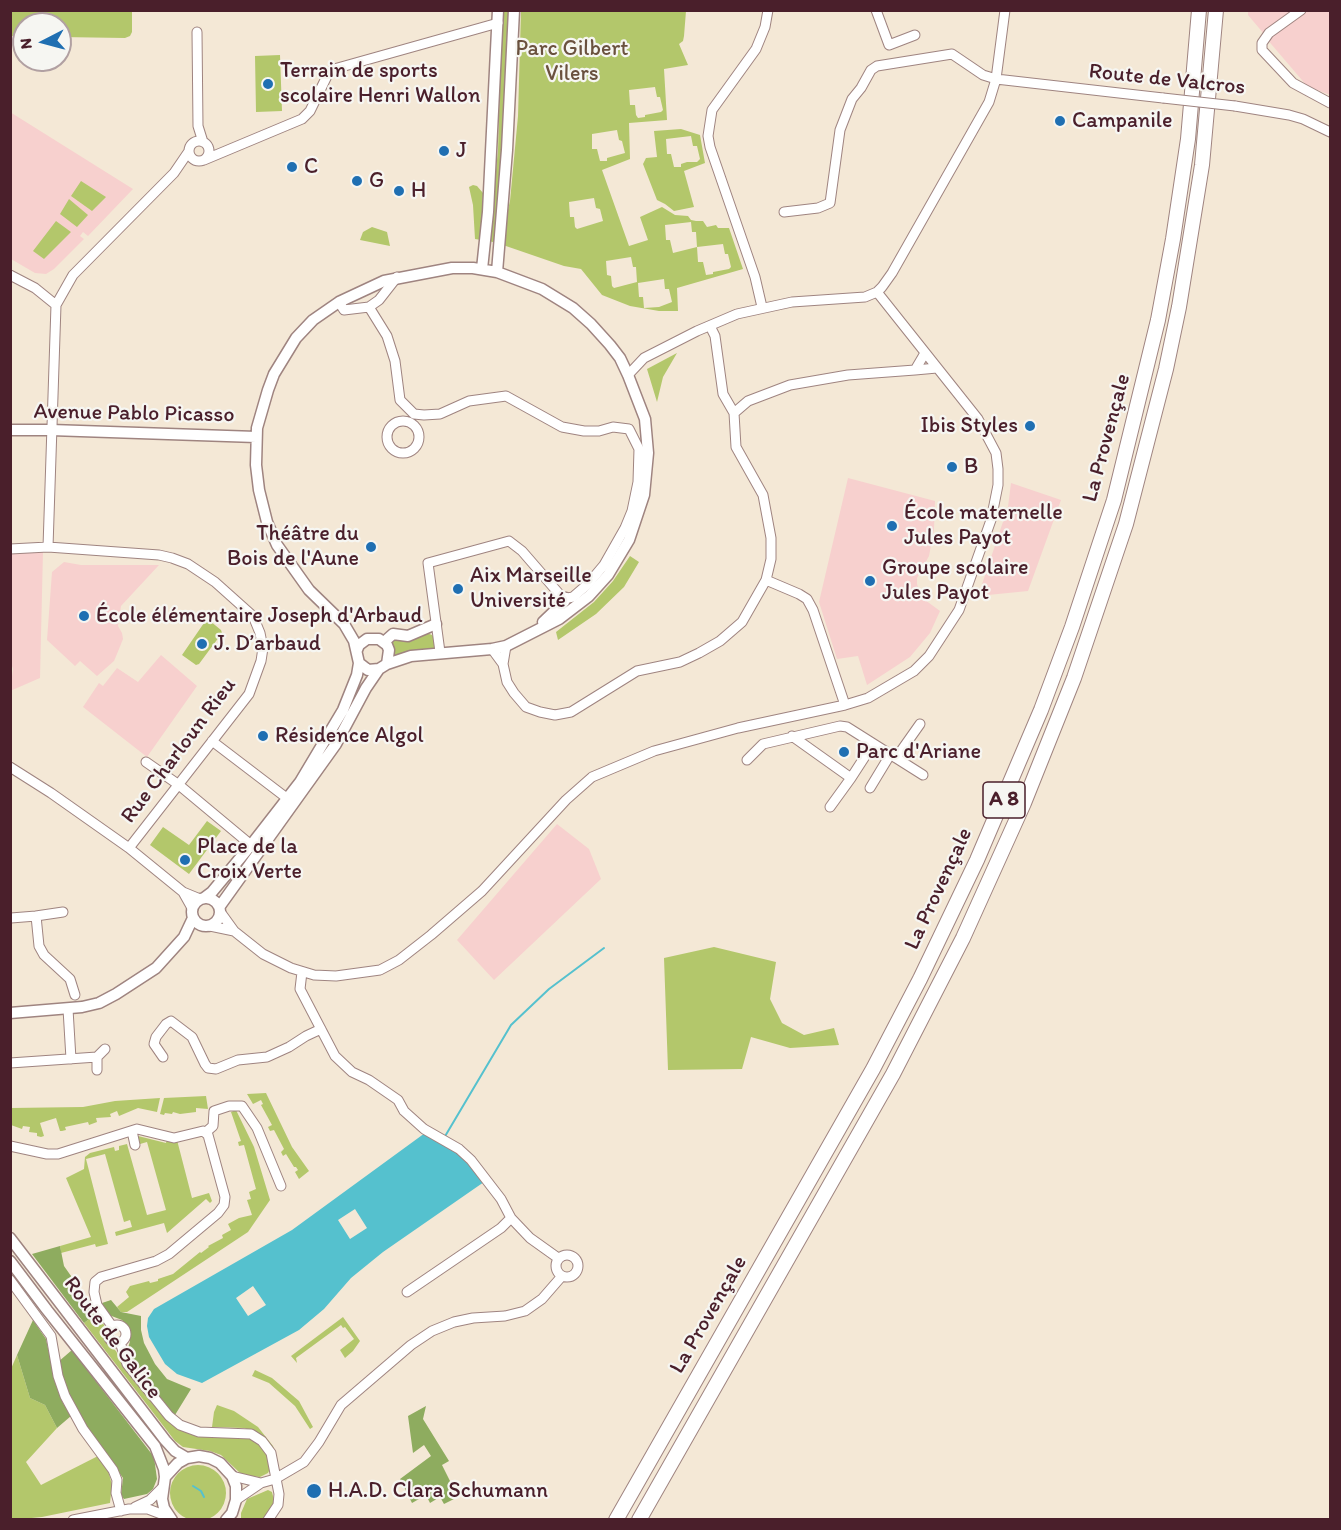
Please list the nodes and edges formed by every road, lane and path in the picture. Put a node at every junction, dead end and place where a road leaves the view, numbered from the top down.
1 (498, 10) edge
2 (514, 10) edge
3 (768, 10) edge
4 (876, 10) edge
5 (1005, 10) edge
6 (1199, 10) edge
7 (1216, 10) edge
8 (1301, 10) edge
9 (498, 22) junction
10 (197, 32) dead end
11 (915, 35) dead end
12 (996, 79) junction
13 (1330, 103) edge
14 (1330, 132) edge
15 (198, 146) junction
16 (227, 149) junction
17 (201, 161) junction
18 (178, 167) junction
19 (784, 212) dead end
20 (482, 269) junction
21 (497, 272) junction
22 (10, 275) edge
23 (397, 277) junction
24 (877, 292) junction
25 (56, 305) junction
26 (342, 306) junction
27 (369, 307) junction
28 (762, 307) junction
29 (710, 326) junction
30 (925, 353) junction
31 (620, 358) junction
32 (644, 358) junction
33 (937, 368) junction
34 (915, 370) junction
35 (628, 375) junction
36 (734, 413) junction
37 (10, 430) edge
38 (51, 430) junction
39 (256, 436) junction
40 (48, 548) junction
41 (10, 549) edge
42 (766, 580) junction
43 (563, 597) junction
44 (436, 624) junction
45 (384, 642) junction
46 (511, 644) junction
47 (492, 649) junction
48 (357, 650) junction
49 (440, 652) junction
50 (359, 663) junction
51 (503, 664) junction
52 (383, 667) junction
53 (845, 705) junction
54 (920, 724) dead end
55 (792, 736) junction
56 (212, 741) junction
57 (873, 744) junction
58 (893, 756) junction
59 (747, 760) dead end
60 (146, 762) dead end
61 (10, 767) edge
62 (923, 775) dead end
63 (851, 778) junction
64 (179, 785) junction
65 (870, 788) dead end
66 (288, 799) junction
67 (830, 807) dead end
68 (251, 845) junction
69 (129, 848) junction
70 (183, 892) junction
71 (202, 898) junction
72 (220, 909) junction
73 (63, 912) dead end
74 (193, 913) junction
75 (36, 916) junction
76 (10, 918) edge
77 (208, 926) junction
78 (234, 932) junction
79 (184, 937) junction
80 (302, 972) junction
81 (75, 995) dead end
82 (68, 1009) junction
83 (10, 1013) edge
84 (321, 1029) junction
85 (105, 1049) dead end
86 (163, 1057) dead end
87 (97, 1058) junction
88 (71, 1059) junction
89 (10, 1063) edge
90 (97, 1070) dead end
91 (132, 1131) junction
92 (206, 1132) junction
93 (135, 1145) dead end
94 (10, 1146) edge
95 (281, 1186) dead end
96 (511, 1218) junction
97 (10, 1238) edge
98 (558, 1258) junction
99 (10, 1261) edge
100 (562, 1276) junction
101 (10, 1280) edge
102 (407, 1292) dead end
103 (187, 1458) junction
104 (232, 1476) junction
105 (276, 1479) junction
106 (163, 1483) junction
107 (261, 1484) junction
108 (236, 1500) junction
109 (125, 1510) junction
110 (230, 1517) edge
111 (170, 1518) edge
112 (73, 1520) edge
113 (268, 1520) edge
114 (616, 1520) edge
115 (639, 1520) edge

1 - 9 main road
2 - 21 main road
3 - 28 street
4 - 11 street
5 - 12 street
6 - 114 highway, La Provençale / A 8
7 - 115 highway, La Provençale / A 8
8 - 13 street, Route de Valcros
9 - 16 street
9 - 20 main road
10 - 15 street
12 - 14 street, Route de Valcros, bridge
12 - 19 street, Route de Valcros
12 - 24 street
15 - 16 street
15 - 17 street
15 - 17 street
15 - 18 street
16 - 17 street
17 - 18 street
18 - 25 street
20 - 21 main road
20 - 23 main road
21 - 31 main road
22 - 25 street
23 - 26 main road
23 - 27 street
24 - 28 street
24 - 30 street
25 - 38 street
26 - 27 street
26 - 39 main road
27 - 43 street
28 - 29 street
29 - 32 street
29 - 36 street
30 - 33 street
30 - 34 street
31 - 32 street
31 - 35 main road
32 - 35 street
33 - 34 street
33 - 53 street
34 - 36 street
35 - 46 main road
36 - 42 street
37 - 38 main road, Avenue Pablo Picasso
38 - 39 main road, Avenue Pablo Picasso
38 - 40 street
39 - 48 main road
40 - 41 street, Rue Charloun Rieu
40 - 56 street, Rue Charloun Rieu
42 - 51 street
42 - 53 street
43 - 44 street
43 - 46 main road
44 - 45 main road
44 - 49 street
45 - 48 main road
45 - 52 main road
46 - 47 main road
46 - 51 street
47 - 49 main road
47 - 51 street
48 - 50 main road
49 - 52 main road
50 - 52 main road
50 - 66 main road
52 - 72 main road
53 - 80 street
54 - 58 street
55 - 57 street
55 - 59 street
55 - 63 street
56 - 64 street, Rue Charloun Rieu
56 - 66 street
57 - 58 street
57 - 63 street
58 - 62 street
58 - 65 street
60 - 64 street
61 - 69 street
63 - 67 street
64 - 68 street
64 - 69 street, Rue Charloun Rieu
66 - 68 main road
68 - 71 main road
69 - 70 street
70 - 71 street
70 - 74 street
71 - 72 main road
71 - 74 main road
72 - 77 main road
72 - 78 street
73 - 75 street
74 - 77 main road
74 - 79 main road
75 - 76 street
75 - 81 street
77 - 78 street
77 - 79 main road
78 - 80 street
79 - 82 main road
80 - 84 street
82 - 83 main road
82 - 88 street
84 - 86 street
84 - 96 street
85 - 87 street
87 - 88 street
87 - 90 street
88 - 89 street
91 - 92 street
91 - 93 street
91 - 94 street
92 - 95 street
92 - 105 street
96 - 98 street
96 - 102 street
97 - 103 main road, Route de Galice
98 - 100 street
98 - 100 street
99 - 106 main road, Route de Galice
100 - 105 street
101 - 109 street
103 - 104 main road
103 - 106 main road
104 - 107 street
104 - 108 main road
105 - 107 street
105 - 113 street
106 - 109 street
106 - 111 main road, Route de Galice
107 - 108 street
108 - 110 main road
109 - 111 street
109 - 112 street

